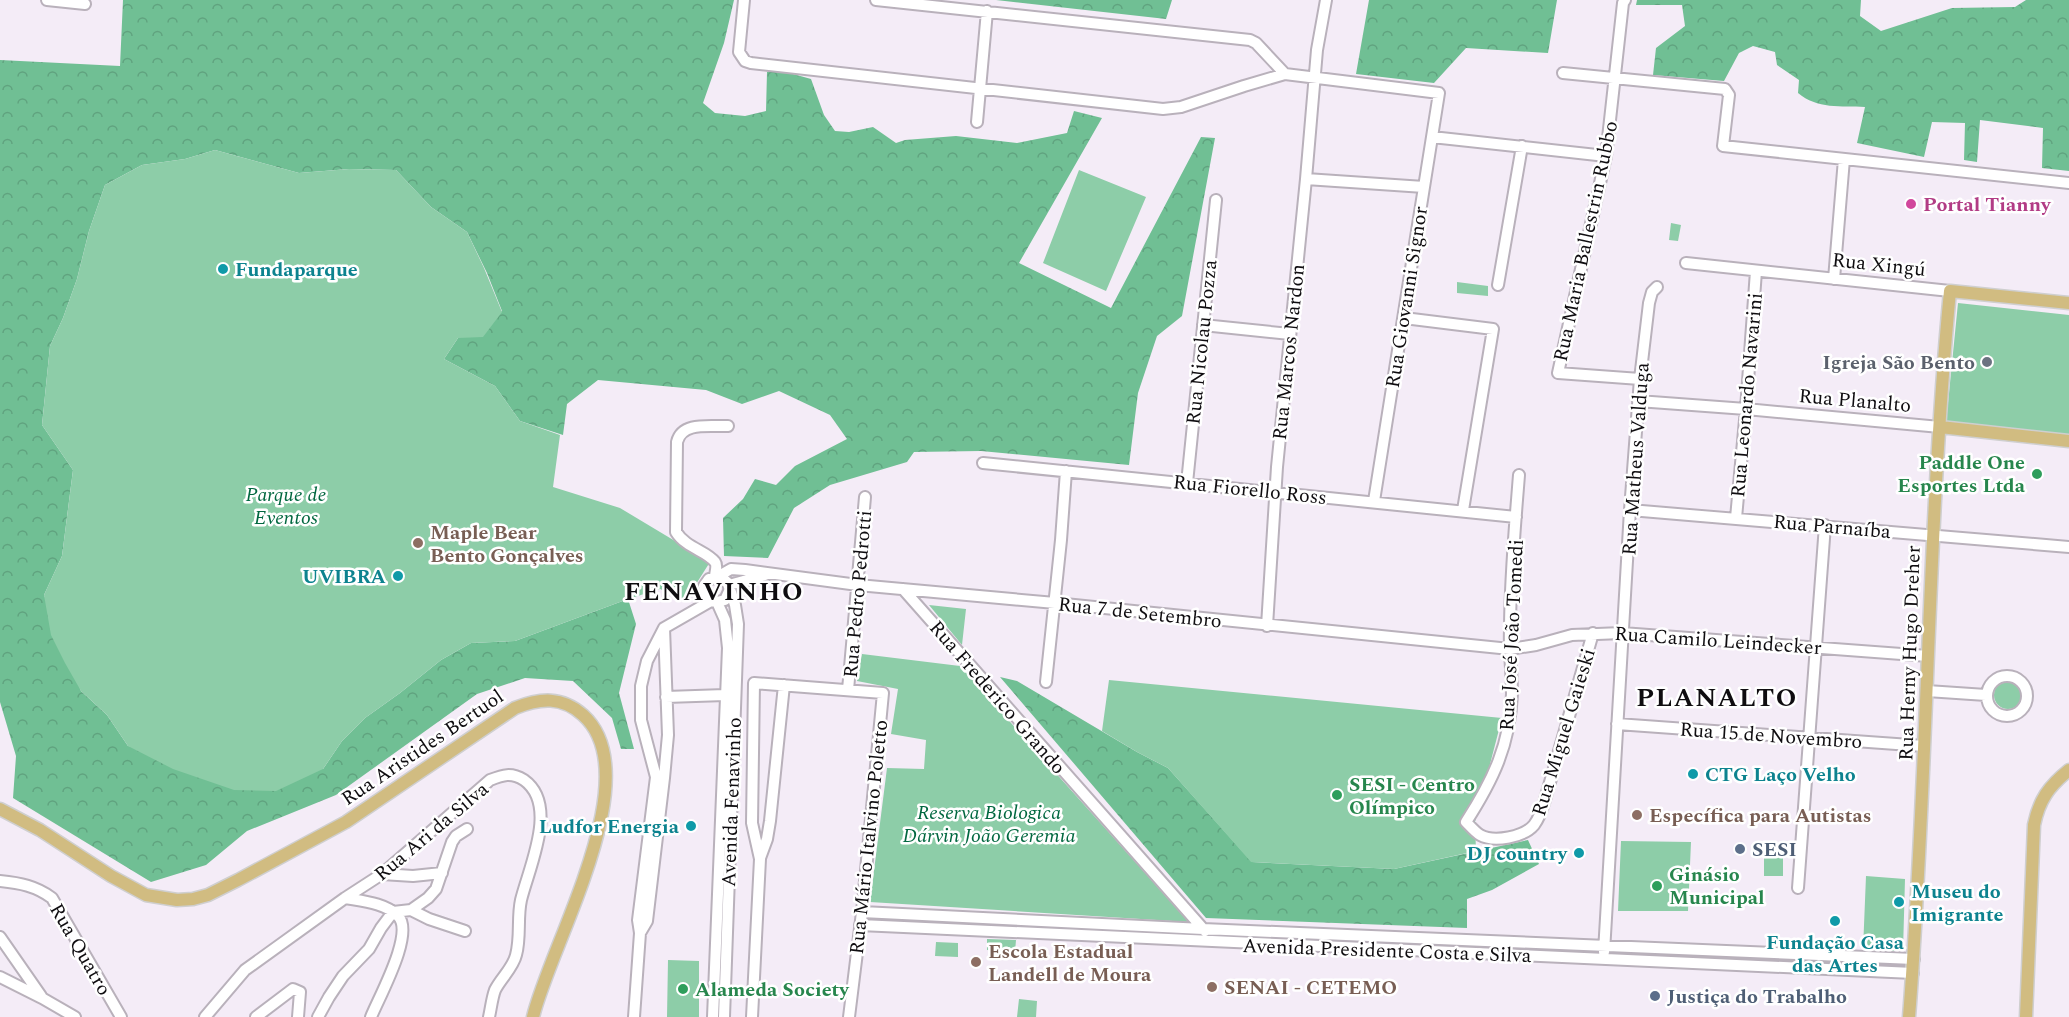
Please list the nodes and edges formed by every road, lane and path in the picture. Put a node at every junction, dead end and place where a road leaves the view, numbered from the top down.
1 (47, 0) edge
2 (744, 0) edge
3 (876, 0) edge
4 (1326, 0) edge
5 (1624, 1) edge
6 (85, 4) dead end
7 (987, 11) junction
8 (1563, 73) dead end
9 (1285, 74) junction
10 (1616, 77) junction
11 (1316, 78) junction
12 (980, 89) junction
13 (977, 122) dead end
14 (1432, 137) junction
15 (1522, 146) junction
16 (1606, 156) junction
17 (1844, 159) junction
18 (1306, 179) junction
19 (2069, 183) edge
20 (1424, 187) junction
21 (1216, 201) dead end
22 (1686, 263) dead end
23 (1756, 271) junction
24 (1834, 279) junction
25 (1498, 285) dead end
26 (1657, 287) dead end
27 (1950, 291) junction
28 (2069, 303) edge
29 (1404, 318) junction
30 (1203, 325) junction
31 (1290, 334) junction
32 (1640, 380) junction
33 (1638, 401) junction
34 (1746, 409) junction
35 (728, 426) dead end
36 (1940, 427) junction
37 (2069, 441) edge
38 (983, 463) dead end
39 (1066, 471) junction
40 (1519, 475) dead end
41 (1186, 483) junction
42 (1276, 493) junction
43 (865, 497) dead end
44 (1374, 501) junction
45 (1462, 510) junction
46 (1630, 510) junction
47 (1516, 517) junction
48 (1736, 518) junction
49 (1825, 525) junction
50 (1933, 535) junction
51 (2069, 547) edge
52 (771, 573) junction
53 (716, 577) junction
54 (858, 585) junction
55 (729, 587) junction
56 (903, 589) junction
57 (714, 602) junction
58 (1055, 603) junction
59 (1267, 626) junction
60 (664, 628) junction
61 (1593, 633) junction
62 (1622, 633) junction
63 (1816, 646) junction
64 (1510, 650) junction
65 (1928, 656) junction
66 (731, 673) junction
67 (1046, 682) dead end
68 (784, 685) junction
69 (848, 690) junction
70 (1927, 691) junction
71 (725, 695) junction
72 (1986, 695) dead end
73 (666, 697) junction
74 (1617, 724) junction
75 (1810, 737) junction
76 (1924, 746) junction
77 (2068, 771) edge
78 (726, 794) junction
79 (0, 809) edge
80 (1466, 822) joint
81 (466, 829) dead end
82 (759, 859) junction
83 (442, 873) junction
84 (382, 874) junction
85 (0, 881) edge
86 (1798, 888) dead end
87 (345, 898) junction
88 (411, 910) junction
89 (393, 912) junction
90 (862, 912) junction
91 (1017, 920) junction
92 (1063, 922) junction
93 (860, 925) junction
94 (1203, 929) junction
95 (465, 930) dead end
96 (640, 933) junction
97 (1016, 933) junction
98 (1063, 935) junction
99 (0, 937) edge
100 (1454, 939) junction
101 (1211, 942) junction
102 (1605, 945) junction
103 (1688, 950) junction
104 (1453, 952) junction
105 (1813, 954) junction
106 (1604, 959) junction
107 (1914, 959) junction
108 (1687, 962) junction
109 (1813, 968) junction
110 (1913, 973) junction
111 (0, 977) edge
112 (719, 978) junction
113 (42, 998) junction
114 (75, 1017) edge
115 (121, 1017) edge
116 (205, 1017) edge
117 (256, 1017) edge
118 (298, 1017) edge
119 (318, 1017) edge
120 (371, 1017) edge
121 (489, 1017) edge
122 (533, 1017) edge
123 (634, 1017) edge
124 (713, 1017) edge
125 (724, 1017) edge
126 (752, 1017) edge
127 (849, 1017) edge
128 (1909, 1017) edge
129 (2026, 1017) edge

1 - 6 street
2 - 12 street
3 - 7 street
4 - 11 street, Rua Marcos Nardon
5 - 10 street, Rua Maria Ballestrin Rubbo
7 - 9 street
7 - 12 street
8 - 10 street
9 - 11 street
9 - 12 street
10 - 16 street, Rua Maria Ballestrin Rubbo
10 - 17 street
11 - 14 street, Rua Giovanni Signor
11 - 18 street, Rua Marcos Nardon
12 - 13 street
14 - 15 street
14 - 20 street, Rua Giovanni Signor
15 - 16 street
15 - 25 street
16 - 32 street, Rua Maria Ballestrin Rubbo
17 - 19 street
17 - 24 street
18 - 20 street
18 - 31 street, Rua Marcos Nardon
20 - 29 street, Rua Giovanni Signor
21 - 30 street, Rua Nicolau Pozza
22 - 23 street, Rua Xingú
23 - 24 street, Rua Xingú
23 - 34 street, Rua Leonardo Navarini
24 - 27 street, Rua Xingú
26 - 32 street, Rua Matheus Valduga
27 - 28 main road, Rua Xingú
27 - 36 main road, Rua Herny Hugo Dreher
29 - 44 street, Rua Giovanni Signor
29 - 45 street
30 - 31 street
30 - 41 street, Rua Nicolau Pozza
31 - 42 street, Rua Marcos Nardon
32 - 33 street, Rua Matheus Valduga
33 - 34 street, Rua Planalto
33 - 46 street, Rua Matheus Valduga
34 - 36 street, Rua Planalto
34 - 48 street, Rua Leonardo Navarini
35 - 53 street
36 - 37 main road, Rua Planalto
36 - 50 main road, Rua Herny Hugo Dreher
38 - 39 street, Rua Fiorello Ross
39 - 41 street, Rua Fiorello Ross
39 - 58 street
40 - 47 street, Rua José João Tomedi
41 - 42 street, Rua Fiorello Ross
42 - 44 street, Rua Fiorello Ross
42 - 59 street, Rua Marcos Nardon
43 - 54 street, Rua Pedro Pedrotti
44 - 45 street, Rua Fiorello Ross
45 - 47 street, Rua Fiorello Ross
46 - 48 street, Rua Parnaíba
46 - 62 street, Rua Matheus Valduga
47 - 64 street, Rua José João Tomedi
48 - 49 street, Rua Parnaíba
49 - 50 street, Rua Parnaíba
49 - 63 street
50 - 51 street, Rua Parnaíba
50 - 65 main road, Rua Herny Hugo Dreher
52 - 53 street, Rua 7 de Setembro
52 - 54 street, Rua 7 de Setembro
52 - 55 street, Rua 7 de Setembro
53 - 55 street
53 - 57 street
54 - 56 street, Rua 7 de Setembro
54 - 69 street, Rua Pedro Pedrotti
55 - 57 street
55 - 66 street, Avenida Fenavinho
56 - 58 street, Rua 7 de Setembro
56 - 94 street, Rua Frederico Grando
57 - 60 street
57 - 66 street, Avenida Fenavinho
58 - 59 street, Rua 7 de Setembro
58 - 67 street
59 - 64 street, Rua 7 de Setembro
60 - 73 street
60 - 96 street
61 - 62 street, Rua Camilo Leindecker
61 - 64 street, Rua Camilo Leindecker
61 - 80 street, Rua Miguel Gaieski
62 - 63 street, Rua Camilo Leindecker
62 - 74 street, Rua Matheus Valduga
63 - 65 street, Rua Camilo Leindecker
63 - 75 street
64 - 80 street, Rua José João Tomedi
65 - 70 main road, Rua Herny Hugo Dreher
66 - 71 street, Avenida Fenavinho
66 - 78 street, Avenida Fenavinho
68 - 69 street
68 - 82 street
68 - 82 street
69 - 90 street, Rua Mário Italvino Poletto
70 - 72 street
70 - 76 main road, Rua Herny Hugo Dreher
71 - 73 street
71 - 78 street, Avenida Fenavinho
73 - 96 street
74 - 75 street, Rua 15 de Novembro
74 - 102 street, Rua Matheus Valduga
75 - 76 street, Rua 15 de Novembro
75 - 86 street
76 - 107 main road, Rua Herny Hugo Dreher
77 - 129 main road
78 - 112 street, Avenida Fenavinho
79 - 122 main road, Rua Aristides Bertuol
81 - 83 street
82 - 126 street
83 - 84 street
83 - 88 street
84 - 87 street, Rua Ari da Silva
84 - 121 street, Rua Ari da Silva
85 - 115 street, Rua Quatro
87 - 89 street
87 - 116 street, Rua Ari da Silva
88 - 89 street
88 - 95 street
89 - 119 street
89 - 120 street
90 - 91 street, Avenida Presidente Costa e Silva
90 - 93 street, Rua Mário Italvino Poletto
91 - 92 street, Avenida Presidente Costa e Silva
91 - 97 street
92 - 94 street, Avenida Presidente Costa e Silva
92 - 98 street
93 - 97 street, Avenida Presidente Costa e Silva
93 - 127 street, Rua Mário Italvino Poletto
94 - 100 street, Avenida Presidente Costa e Silva
94 - 101 street, Rua Frederico Grando
96 - 123 street
97 - 98 street, Avenida Presidente Costa e Silva
98 - 101 street, Avenida Presidente Costa e Silva
99 - 113 street
100 - 102 street, Avenida Presidente Costa e Silva
100 - 104 street
101 - 104 street, Avenida Presidente Costa e Silva
102 - 103 street, Avenida Presidente Costa e Silva
102 - 106 street, Rua Matheus Valduga
103 - 105 street, Avenida Presidente Costa e Silva
103 - 108 street
104 - 106 street, Avenida Presidente Costa e Silva
105 - 107 street, Avenida Presidente Costa e Silva
105 - 109 street
106 - 108 street, Avenida Presidente Costa e Silva
107 - 110 main road, Rua Herny Hugo Dreher
108 - 109 street, Avenida Presidente Costa e Silva
109 - 110 street, Avenida Presidente Costa e Silva
110 - 128 main road, Rua Herny Hugo Dreher
111 - 113 street
112 - 124 street, Avenida Fenavinho
112 - 125 street, Avenida Fenavinho
113 - 114 street
117 - 118 street

